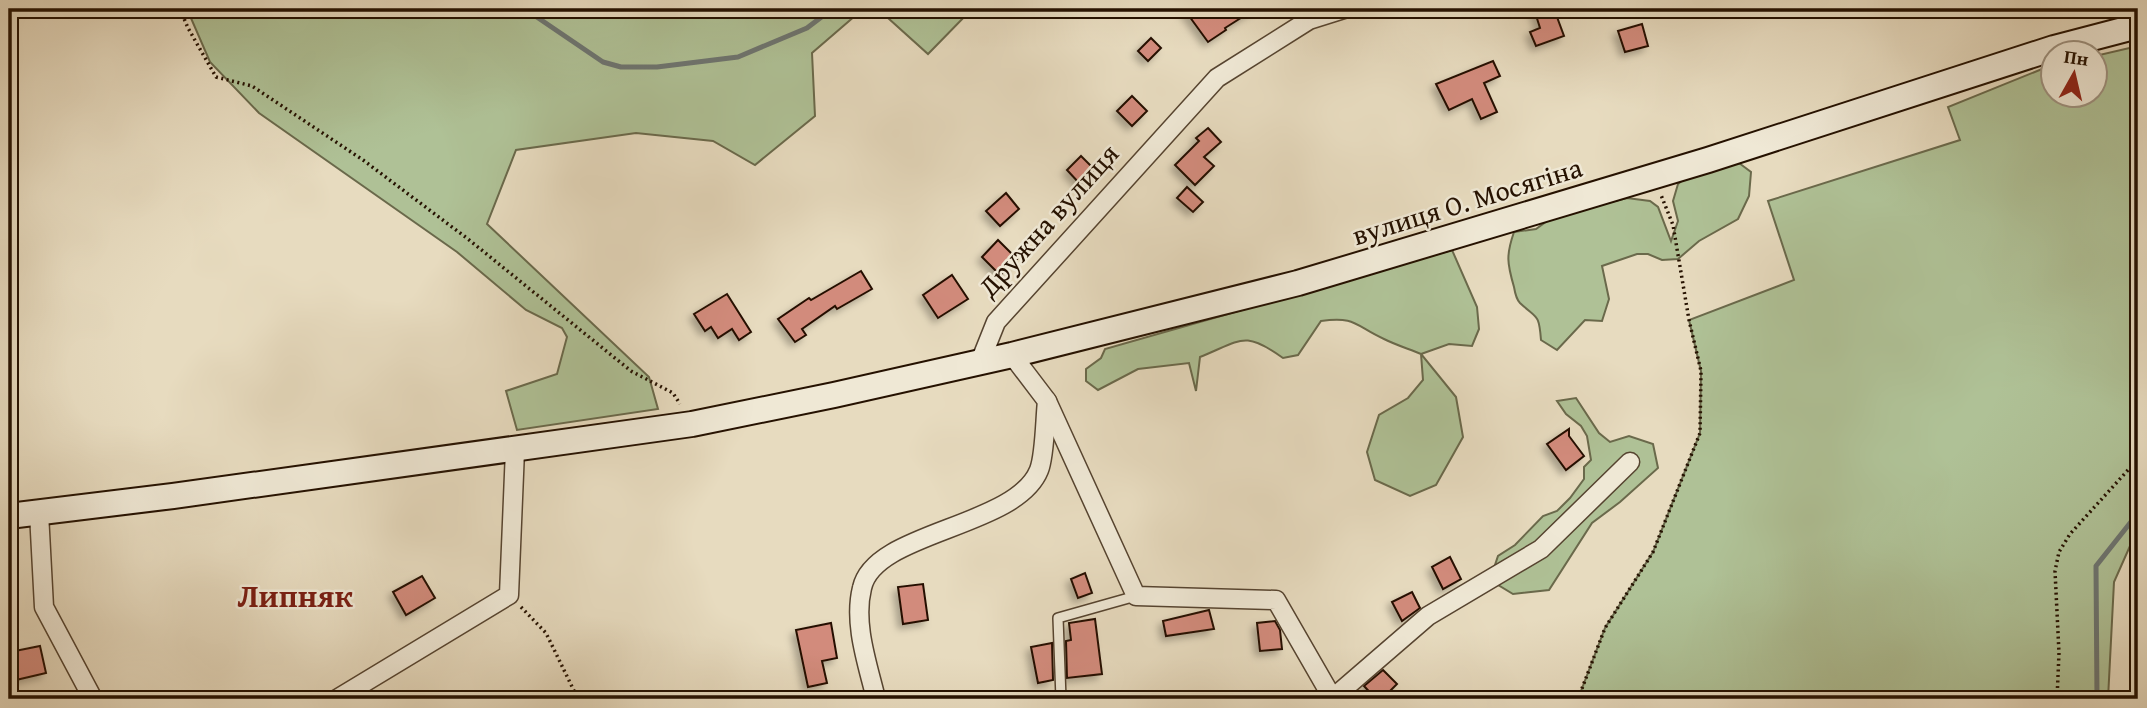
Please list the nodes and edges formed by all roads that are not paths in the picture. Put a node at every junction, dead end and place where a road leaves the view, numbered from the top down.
1 (1343, 9) edge
2 (2138, 26) edge
3 (1012, 355) junction
4 (980, 362) junction
5 (1047, 401) junction
6 (515, 450) junction
7 (1630, 462) dead end
8 (39, 513) junction
9 (9, 516) edge
10 (1136, 596) junction
11 (93, 699) edge
12 (337, 699) edge
13 (876, 699) edge
14 (1061, 699) edge
15 (1333, 699) edge

1 - 4 street, Дружна вулиця
2 - 3 main road, вулиця О. Мосягіна
3 - 4 main road, вулиця О. Мосягіна
3 - 5 street
4 - 6 main road
5 - 10 street
5 - 13 street
6 - 8 main road
6 - 12 street
7 - 15 street
8 - 9 main road
8 - 11 street
10 - 14 lane
10 - 15 street

